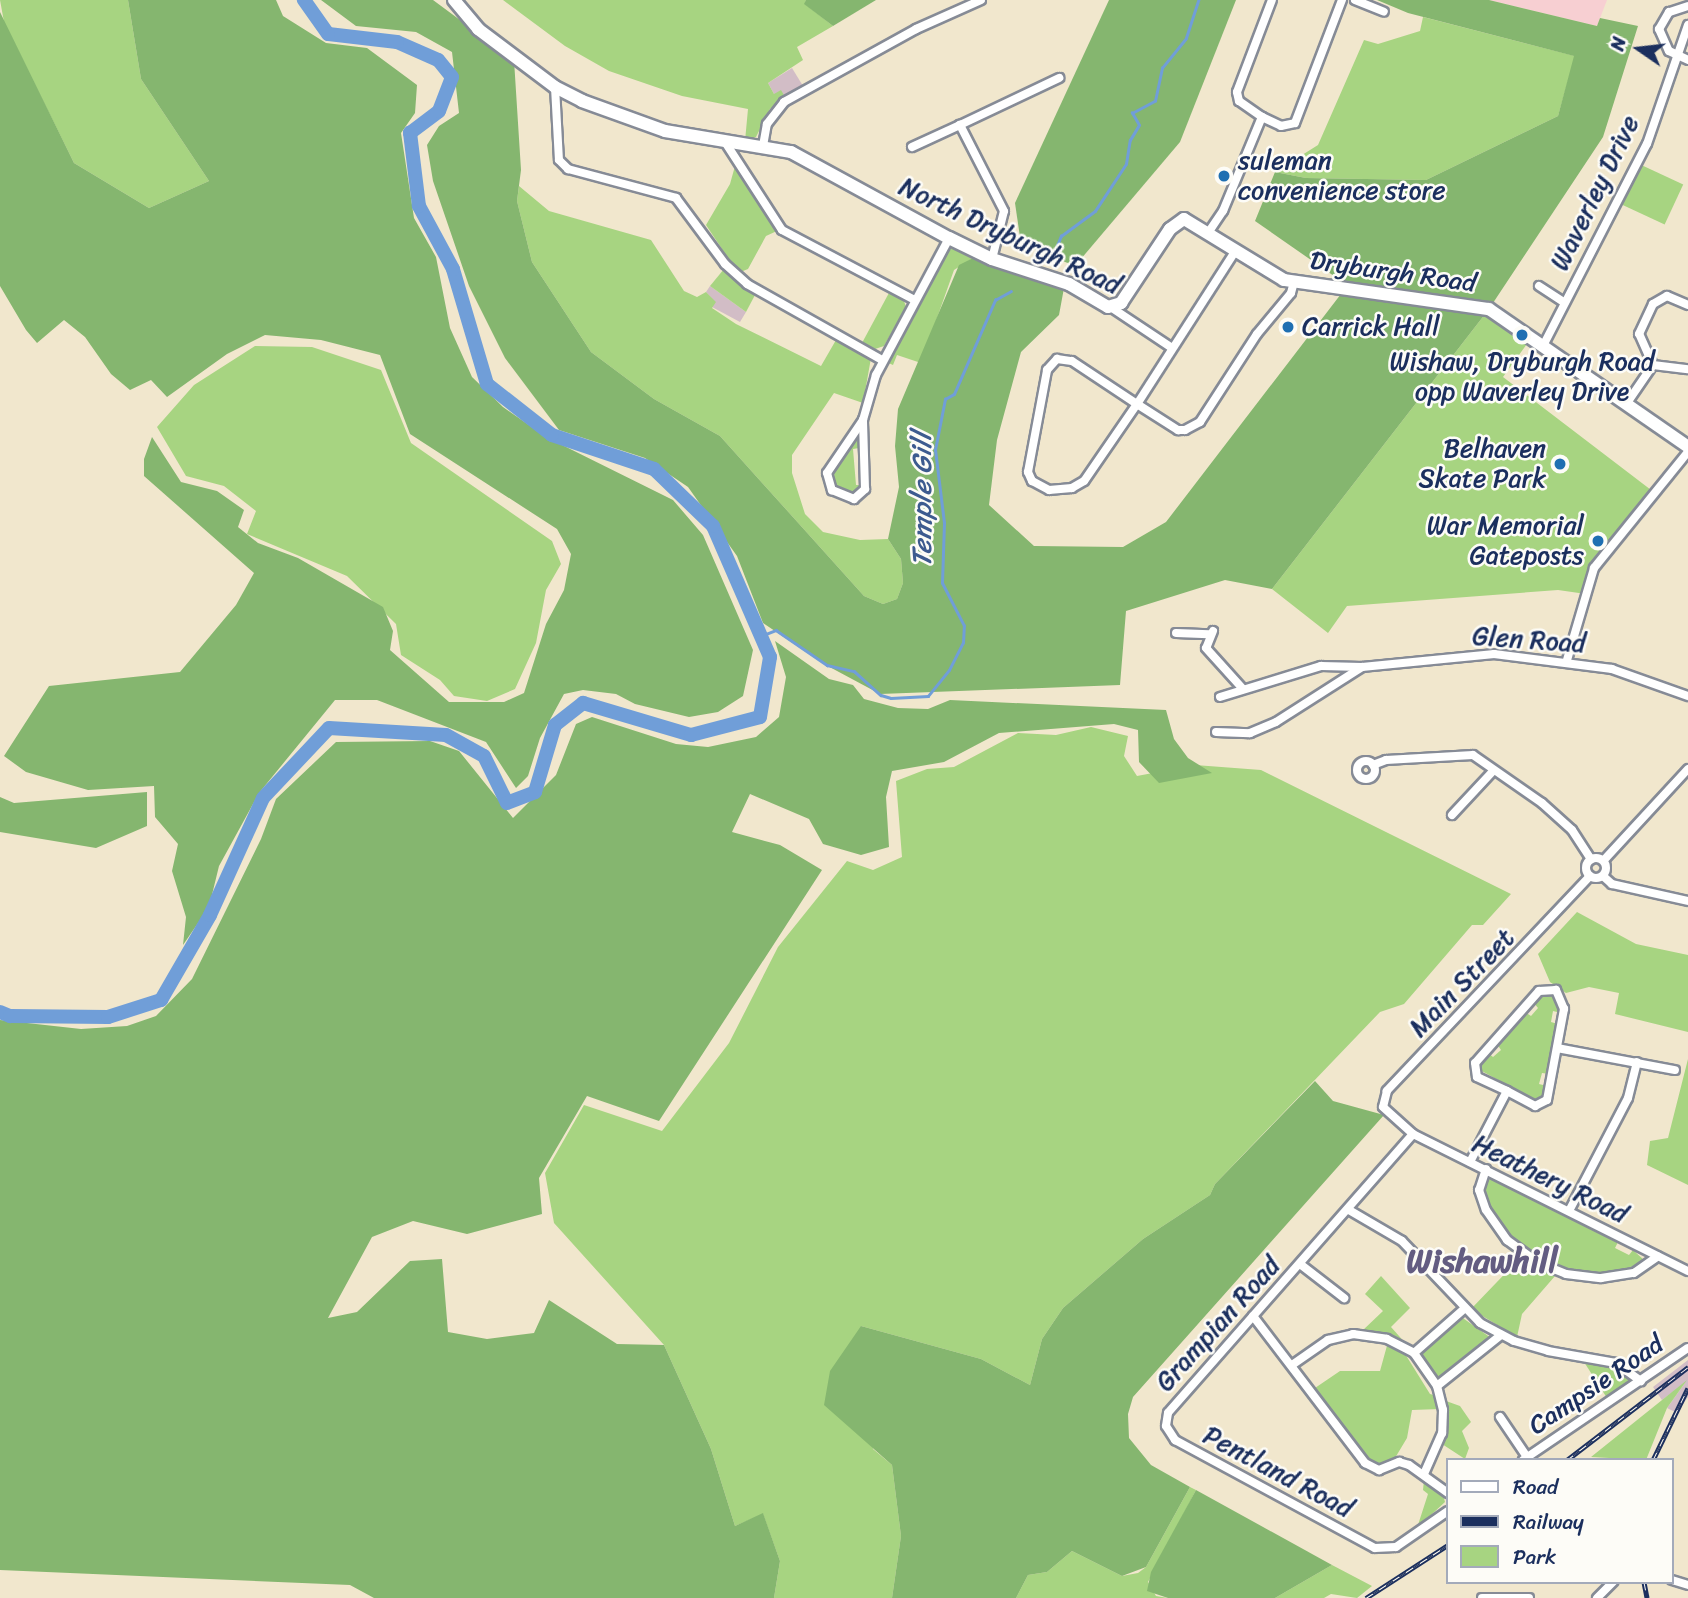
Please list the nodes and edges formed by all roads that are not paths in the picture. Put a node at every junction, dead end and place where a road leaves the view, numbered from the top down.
1 (454, 0) edge
2 (981, 0) edge
3 (1272, 0) edge
4 (1342, 0) edge
5 (1354, 0) edge
6 (1688, 6) edge
7 (1384, 12) dead end
8 (1687, 31) edge
9 (1677, 57) junction
10 (1688, 60) edge
11 (1059, 78) dead end
12 (555, 87) junction
13 (1262, 117) junction
14 (960, 125) junction
15 (727, 145) junction
16 (763, 146) junction
17 (912, 147) dead end
18 (1208, 233) junction
19 (948, 238) junction
20 (1236, 250) junction
21 (992, 259) junction
22 (1294, 282) junction
23 (1539, 286) dead end
24 (915, 300) junction
25 (1564, 302) junction
26 (1688, 305) edge
27 (1112, 308) junction
28 (1544, 344) junction
29 (1172, 348) junction
30 (882, 360) junction
31 (1653, 365) junction
32 (1688, 369) edge
33 (1627, 403) junction
34 (1137, 404) junction
35 (863, 420) junction
36 (1688, 447) edge
37 (1688, 453) edge
38 (1176, 633) dead end
39 (1567, 660) junction
40 (1362, 667) junction
41 (1243, 689) junction
42 (1688, 696) edge
43 (1220, 697) dead end
44 (1216, 732) dead end
45 (1373, 765) dead end
46 (1688, 769) edge
47 (1493, 771) junction
48 (1452, 815) dead end
49 (1591, 859) junction
50 (1604, 860) junction
51 (1590, 876) junction
52 (1603, 876) junction
53 (1688, 901) edge
54 (1558, 1048) junction
55 (1637, 1062) junction
56 (1675, 1070) dead end
57 (1507, 1091) junction
58 (1396, 1121) joint
59 (1413, 1134) junction
60 (1470, 1161) junction
61 (1486, 1169) junction
62 (1349, 1210) junction
63 (1569, 1211) junction
64 (1658, 1256) junction
65 (1300, 1264) junction
66 (1688, 1271) edge
67 (1344, 1298) dead end
68 (1463, 1310) junction
69 (1253, 1316) junction
70 (1501, 1335) junction
71 (1688, 1348) edge
72 (1414, 1353) junction
73 (1292, 1365) junction
74 (1641, 1381) junction
75 (1437, 1386) junction
76 (1168, 1413) joint
77 (1500, 1417) dead end
78 (1524, 1458) edge
79 (1526, 1458) edge
80 (1424, 1475) junction
81 (1446, 1492) edge
82 (1446, 1512) edge
83 (1611, 1584) edge
84 (1482, 1598) edge
85 (1529, 1598) edge
86 (1597, 1598) edge

1 - 12 street, North Dryburgh Road
2 - 16 street
3 - 13 street
4 - 13 street
5 - 7 street
6 - 9 street
8 - 9 street, Waverley Drive
9 - 10 street
9 - 25 street, Waverley Drive
11 - 14 street
12 - 15 street, North Dryburgh Road
12 - 30 street
13 - 18 street
14 - 17 street
14 - 21 street
15 - 16 street, North Dryburgh Road
15 - 24 street
16 - 19 street, North Dryburgh Road
18 - 20 street, Dryburgh Road
18 - 27 street, Dryburgh Road
19 - 21 street, North Dryburgh Road
19 - 24 street
20 - 22 street, Dryburgh Road
20 - 29 street
21 - 27 street, North Dryburgh Road
22 - 28 street, Dryburgh Road
22 - 34 street
23 - 25 street
24 - 30 street
25 - 28 street, Waverley Drive
26 - 31 street
27 - 29 street, North Dryburgh Road
28 - 33 street, Dryburgh Road
29 - 34 street
30 - 35 street
31 - 32 street
31 - 33 street
33 - 36 street, Dryburgh Road
34 - 34 street
35 - 35 street
37 - 39 street
38 - 41 street
39 - 40 street, Glen Road
39 - 42 street, Glen Road
40 - 41 street, Glen Road
40 - 44 street, Glen Road
41 - 43 street, Glen Road
45 - 47 street
46 - 50 street
47 - 48 street
47 - 49 street
49 - 50 street
49 - 51 street
50 - 52 street
51 - 52 street
51 - 58 street, Main Street
52 - 53 street
54 - 55 street
54 - 57 street
54 - 57 street
55 - 56 street
55 - 63 street
57 - 60 street
58 - 59 street, Heathery Road
59 - 60 street, Heathery Road
59 - 62 street, Grampian Road
60 - 61 street, Heathery Road
61 - 63 street, Heathery Road
61 - 64 street
62 - 65 street, Grampian Road
62 - 68 street
63 - 64 street, Heathery Road
64 - 66 street, Heathery Road
65 - 67 street, Grampian Road
65 - 69 street, Grampian Road
68 - 70 street
68 - 72 street
69 - 73 street
69 - 76 street, Grampian Road
70 - 74 street
70 - 75 street
71 - 74 street, Campsie Road
72 - 73 street
72 - 75 street
73 - 80 street
74 - 79 street, Campsie Road
75 - 80 street
76 - 82 street, Pentland Road
77 - 78 street, Campsie Road
80 - 81 street
83 - 86 street
84 - 85 street

